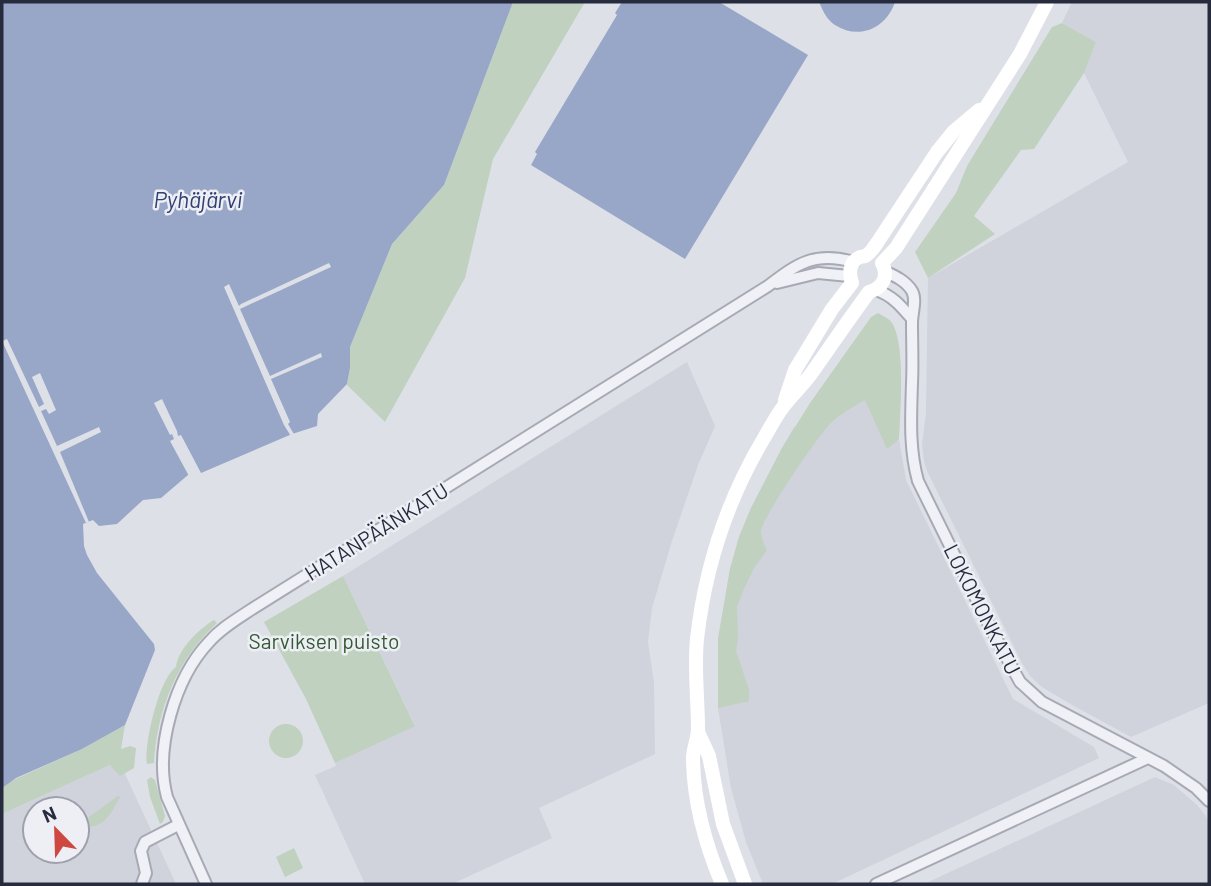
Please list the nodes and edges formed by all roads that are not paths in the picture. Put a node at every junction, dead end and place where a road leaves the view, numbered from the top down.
1 (1047, 2) edge
2 (991, 100) junction
3 (884, 267) junction
4 (856, 269) junction
5 (873, 291) junction
6 (912, 319) junction
7 (782, 408) junction
8 (698, 732) junction
9 (1148, 758) junction
10 (1209, 800) edge
11 (178, 825) junction
12 (142, 884) edge
13 (206, 884) edge
14 (722, 884) edge
15 (744, 884) edge
16 (876, 884) edge

1 - 2 main road
2 - 3 main road
2 - 4 main road
3 - 4 street
3 - 5 main road
3 - 6 street, LOKOMONKATU
4 - 5 street
4 - 7 main road
4 - 11 street, HATANPÄÄNKATU
5 - 6 street
5 - 7 main road
6 - 9 street, LOKOMONKATU
7 - 8 main road
8 - 14 main road
8 - 15 main road
9 - 10 street, LOKOMONKATU
9 - 16 street
11 - 12 street
11 - 13 street, HATANPÄÄNKATU

